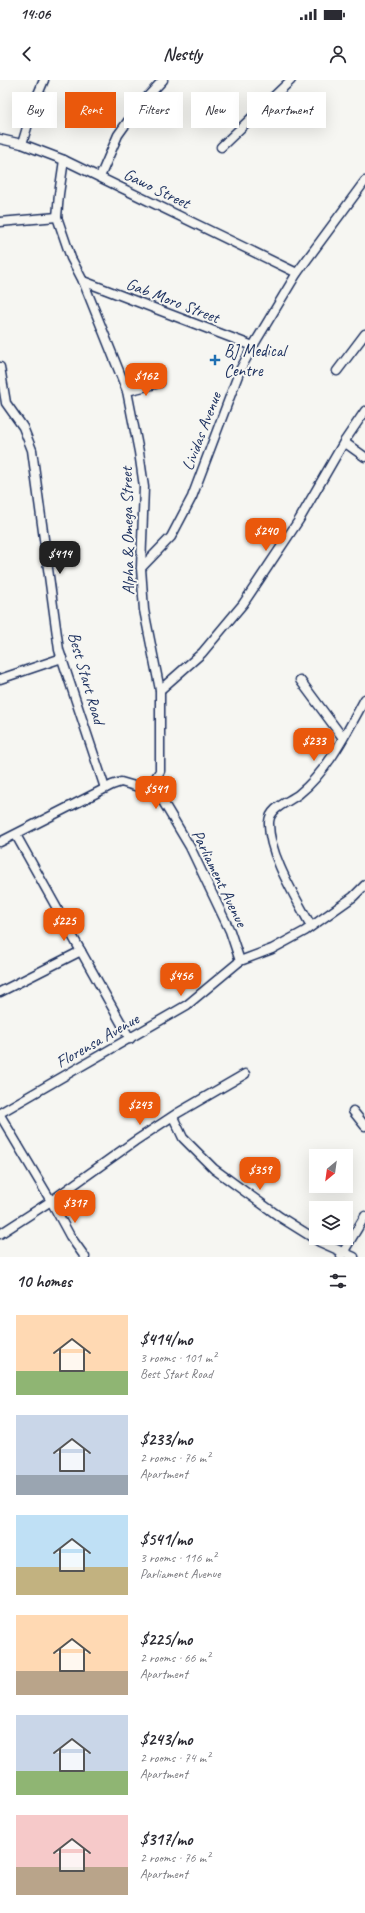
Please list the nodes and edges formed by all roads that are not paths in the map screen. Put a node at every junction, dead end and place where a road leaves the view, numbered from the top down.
1 (44, 80) edge
2 (163, 80) edge
3 (291, 80) edge
4 (0, 139) edge
5 (22, 144) junction
6 (221, 147) dead end
7 (64, 160) junction
8 (100, 177) junction
9 (365, 182) edge
10 (57, 217) junction
11 (0, 222) edge
12 (297, 273) junction
13 (83, 281) junction
14 (365, 334) edge
15 (253, 346) junction
16 (0, 367) edge
17 (337, 371) dead end
18 (160, 383) dead end
19 (127, 392) junction
20 (3, 403) edge
21 (365, 412) edge
22 (344, 442) junction
23 (365, 457) edge
24 (141, 568) junction
25 (62, 658) junction
26 (0, 678) edge
27 (300, 680) dead end
28 (160, 690) junction
29 (365, 699) edge
30 (343, 738) junction
31 (105, 788) junction
32 (145, 789) junction
33 (16, 835) junction
34 (0, 842) edge
35 (365, 885) edge
36 (311, 926) junction
37 (81, 951) junction
38 (240, 961) junction
39 (0, 992) edge
40 (130, 1039) junction
41 (245, 1074) dead end
42 (354, 1111) dead end
43 (0, 1114) edge
44 (173, 1117) junction
45 (365, 1126) edge
46 (51, 1201) junction
47 (365, 1216) edge
48 (0, 1234) edge
49 (342, 1255) edge
50 (85, 1257) edge
51 (354, 1257) edge

1 - 5 street
2 - 8 street
3 - 6 street
4 - 5 street, Gawo Street
5 - 7 street, Gawo Street
7 - 8 street, Gawo Street
7 - 10 street, Alpha & Omega Street
8 - 12 street, Gawo Street
9 - 12 street, Lividas Avenue
10 - 11 street
10 - 13 street, Alpha & Omega Street
12 - 15 street, Lividas Avenue
13 - 15 street, Gab Moro Street
13 - 19 street, Alpha & Omega Street
14 - 17 street
15 - 24 street, Lividas Avenue
16 - 20 street, Best Start Road
18 - 19 street
19 - 24 street, Alpha & Omega Street
20 - 25 street, Best Start Road
21 - 22 street
22 - 23 street
22 - 28 street
24 - 28 street, Alpha & Omega Street
25 - 26 street
25 - 31 street, Best Start Road
27 - 30 street
28 - 32 street, Alpha & Omega Street
29 - 30 street
30 - 36 street
31 - 32 street, Parliament Avenue
31 - 33 street, Parliament Avenue
32 - 38 street, Parliament Avenue
33 - 34 street, Parliament Avenue
33 - 37 street
35 - 36 street, Florensa Avenue
36 - 38 street, Florensa Avenue
37 - 39 street
37 - 40 street
38 - 40 street, Florensa Avenue
40 - 43 street, Florensa Avenue
41 - 44 street
42 - 45 street
43 - 46 street
44 - 46 street
44 - 49 street
46 - 48 street
46 - 50 street
47 - 49 street
49 - 51 street

